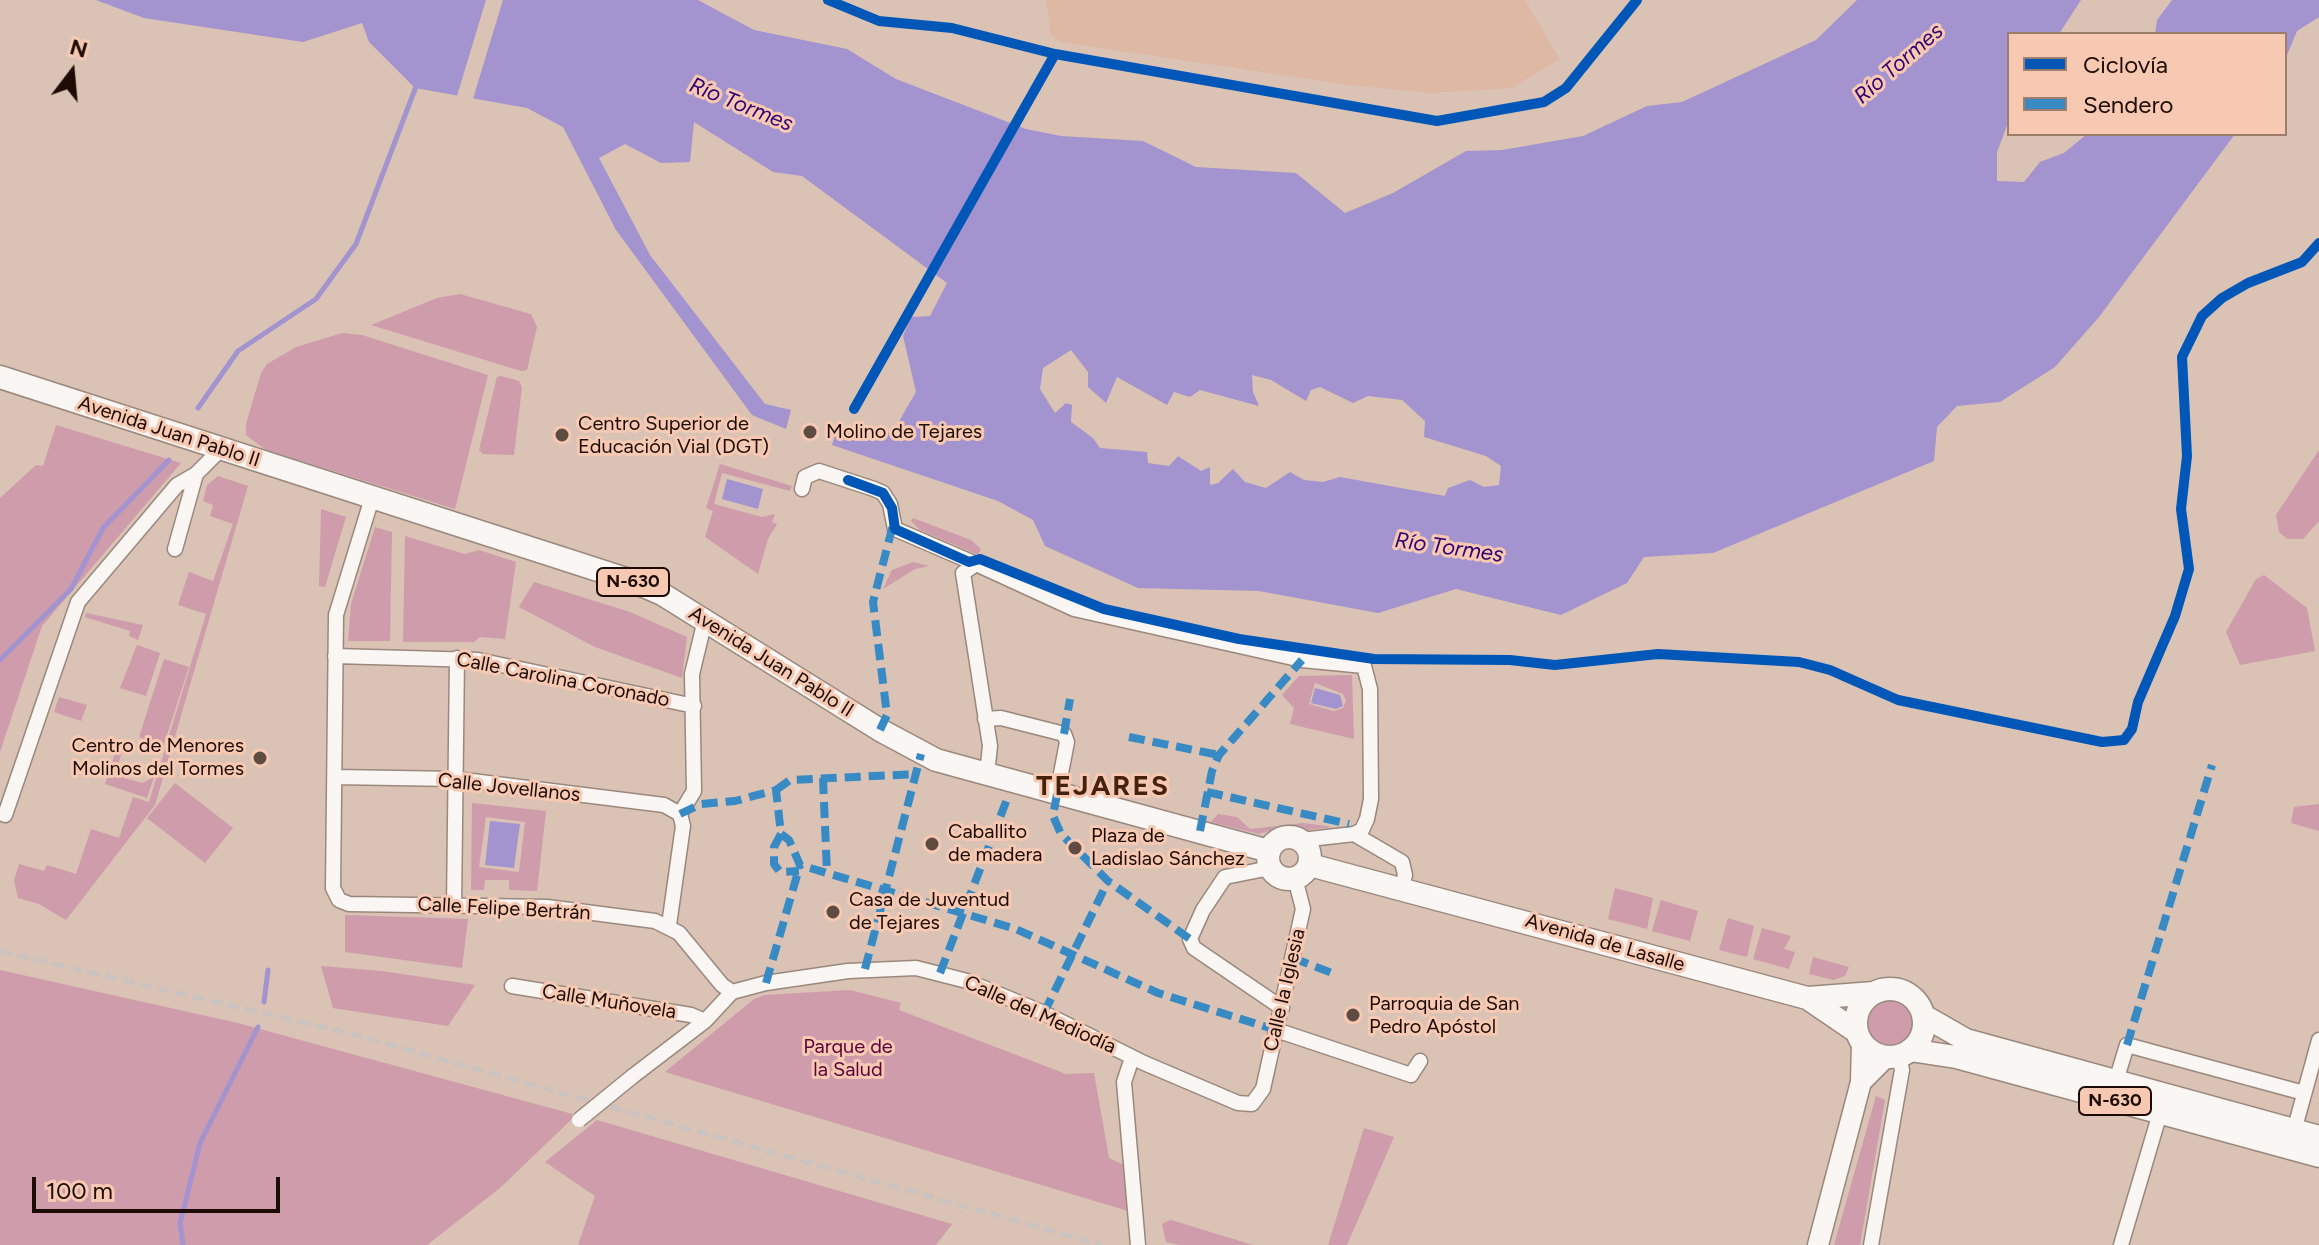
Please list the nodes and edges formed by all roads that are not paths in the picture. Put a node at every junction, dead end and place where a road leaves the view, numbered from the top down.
1 (0, 377) edge
2 (221, 449) junction
3 (196, 474) junction
4 (802, 489) dead end
5 (372, 498) junction
6 (175, 549) dead end
7 (971, 566) junction
8 (705, 620) junction
9 (335, 656) junction
10 (457, 658) junction
11 (694, 706) junction
12 (985, 719) junction
13 (987, 774) junction
14 (335, 777) junction
15 (456, 779) junction
16 (1057, 794) junction
17 (680, 814) junction
18 (5, 815) dead end
19 (1354, 834) junction
20 (1301, 840) junction
21 (1270, 860) junction
22 (1302, 871) junction
23 (1402, 888) junction
24 (454, 906) junction
25 (669, 925) junction
26 (512, 986) dead end
27 (732, 992) junction
28 (1874, 993) junction
29 (1807, 998) junction
30 (1282, 1008) junction
31 (1924, 1016) junction
32 (705, 1021) junction
33 (1276, 1030) junction
34 (1860, 1037) junction
35 (2319, 1040) edge
36 (1898, 1054) junction
37 (1132, 1058) junction
38 (1420, 1061) dead end
39 (2116, 1081) junction
40 (1861, 1082) junction
41 (2304, 1093) junction
42 (1257, 1102) joint
43 (2160, 1113) junction
44 (579, 1120) dead end
45 (2294, 1131) junction
46 (2319, 1137) edge
47 (2319, 1156) edge
48 (1138, 1245) edge
49 (1818, 1245) edge
50 (1871, 1245) edge
51 (2121, 1245) edge

1 - 2 highway, Avenida Juan Pablo II / N-630
2 - 3 street
2 - 5 highway, Avenida Juan Pablo II / N-630
3 - 6 street
3 - 18 street
4 - 7 street
5 - 8 highway, Avenida Juan Pablo II / N-630
5 - 9 street
7 - 12 street
7 - 19 street
8 - 11 street
8 - 13 highway, Avenida Juan Pablo II / N-630
9 - 10 street, Calle Carolina Coronado
9 - 14 street
10 - 11 street, Calle Carolina Coronado
10 - 15 street
11 - 17 street
12 - 13 street
12 - 16 street
13 - 16 highway, Avenida Juan Pablo II / N-630
14 - 15 street, Calle Jovellanos
14 - 24 street, Calle Felipe Bertrán
15 - 17 street, Calle Jovellanos
15 - 24 street
16 - 21 highway, Avenida Juan Pablo II / N-630
17 - 25 street
19 - 20 street
19 - 23 street
20 - 21 highway
20 - 22 highway
21 - 22 highway, Avenida Juan Pablo II / N-630
21 - 30 street
22 - 23 highway, Avenida Juan Pablo II / N-630
22 - 30 street, Calle la Iglesia
23 - 29 highway, Avenida de Lasalle / N-630
24 - 25 street, Calle Felipe Bertrán
25 - 27 street
26 - 32 street, Calle Muñovela
27 - 32 street, Calle Muñovela
27 - 37 street, Calle del Mediodía
28 - 29 highway, Avenida de Lasalle / N-630
28 - 31 highway, N-630
28 - 34 highway
29 - 34 highway, Avenida de Lasalle / N-630
30 - 33 street, Calle la Iglesia
31 - 36 highway
31 - 39 highway, N-630
32 - 44 street, Calle Muñovela, bridge
33 - 38 street
33 - 42 street, Calle la Iglesia
34 - 36 highway, N-630
34 - 40 main road
35 - 41 street
36 - 40 main road
36 - 43 highway, N-630
36 - 50 street
37 - 42 street, Calle del Mediodía
37 - 48 street
39 - 41 street
39 - 45 highway, N-630
40 - 49 main road
41 - 45 street
43 - 47 highway, N-630
43 - 51 street
45 - 46 highway, N-630

